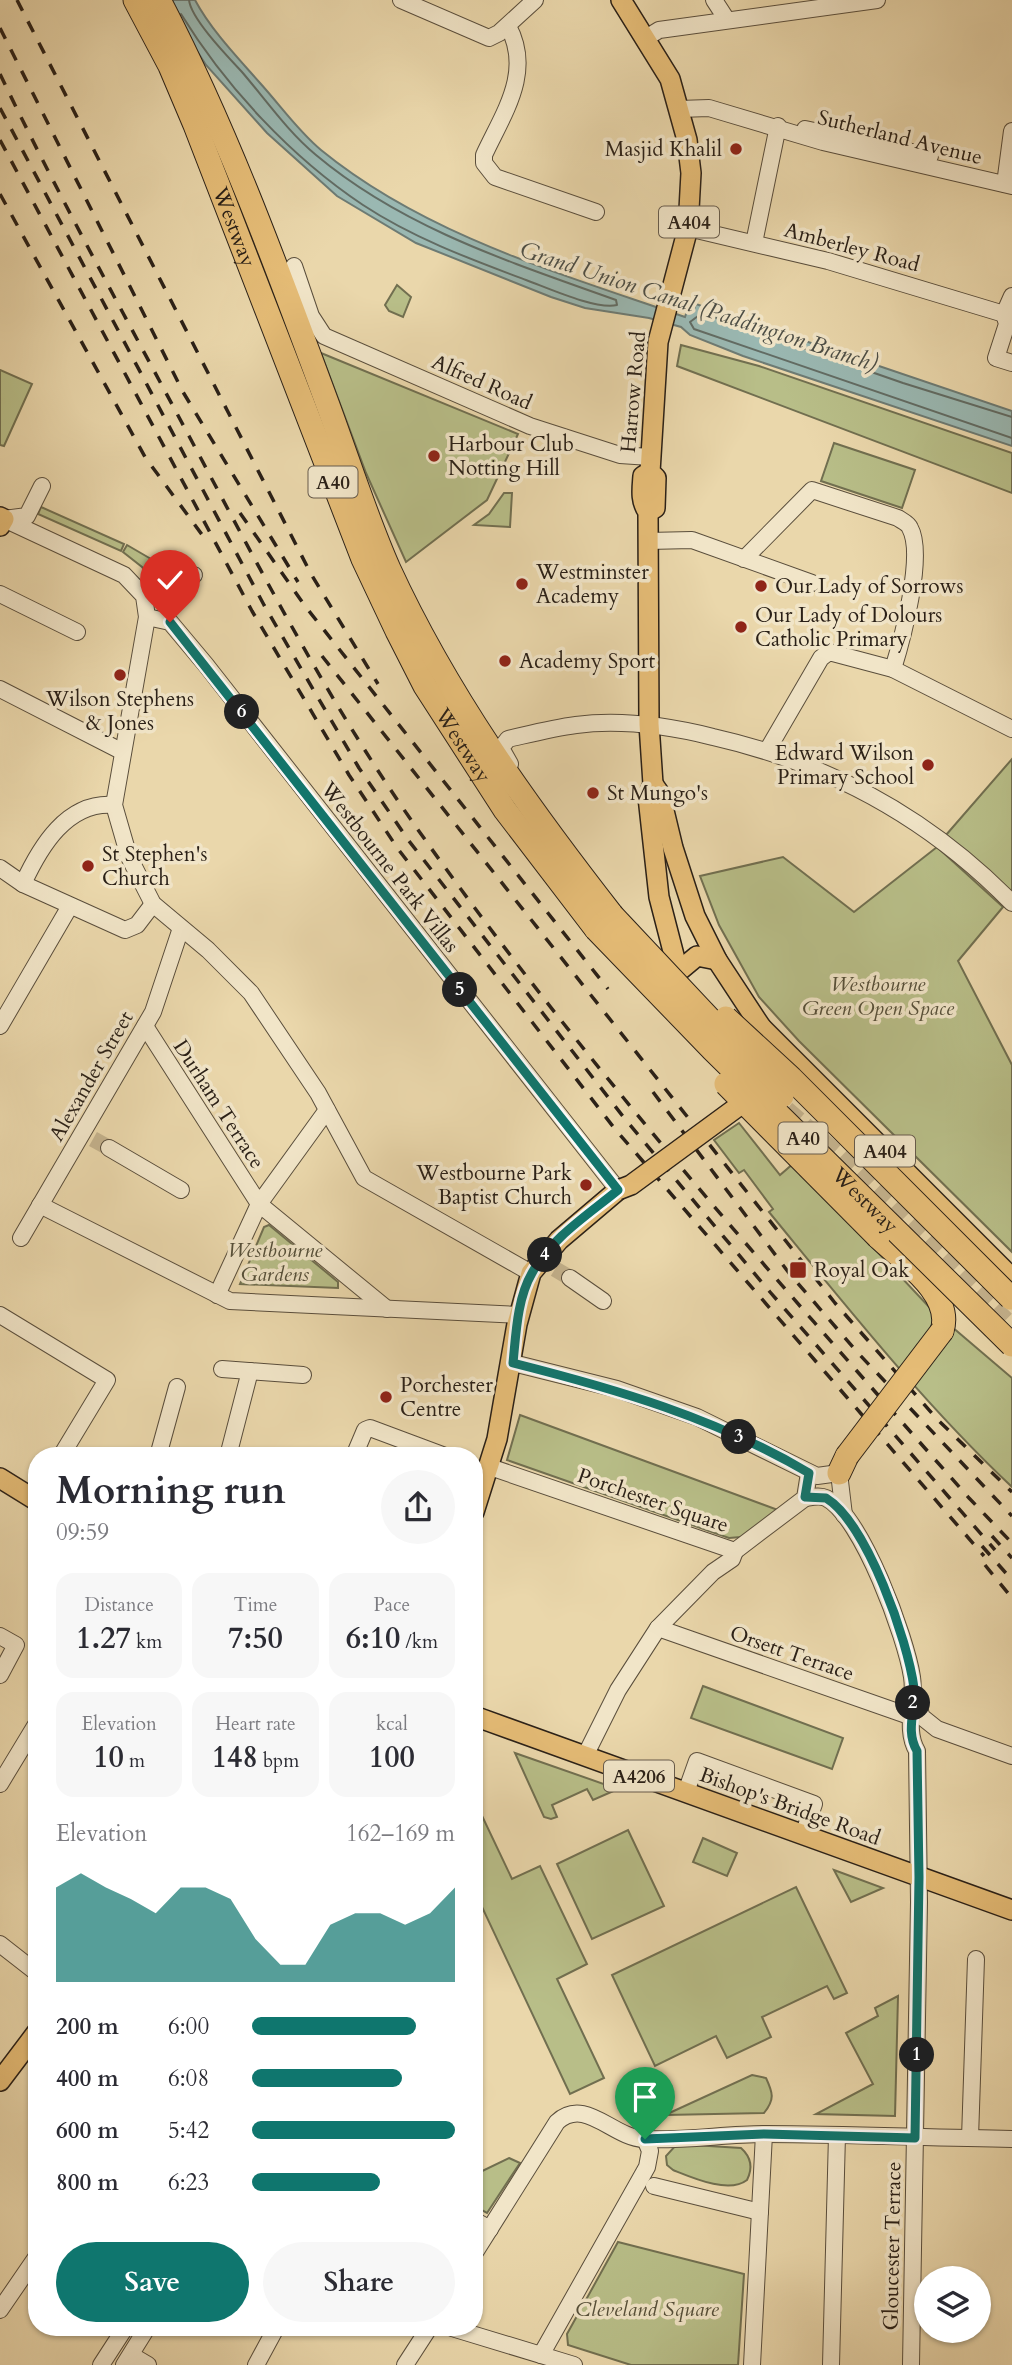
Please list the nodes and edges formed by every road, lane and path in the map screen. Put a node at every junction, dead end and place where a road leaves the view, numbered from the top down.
1 (135, 0) edge
2 (159, 0) edge
3 (401, 0) edge
4 (535, 0) edge
5 (621, 0) edge
6 (714, 0) edge
7 (877, 0) edge
8 (779, 6) edge
9 (727, 20) junction
10 (508, 26) junction
11 (646, 38) junction
12 (679, 109) junction
13 (778, 126) junction
14 (1012, 131) edge
15 (1009, 180) edge
16 (596, 212) dead end
17 (688, 228) junction
18 (754, 243) junction
19 (294, 266) dead end
20 (1012, 296) edge
21 (1004, 314) junction
22 (1012, 363) edge
23 (650, 464) junction
24 (42, 486) dead end
25 (1, 520) edge
26 (648, 541) junction
27 (744, 559) junction
28 (194, 575) dead end
29 (813, 583) dead end
30 (0, 594) edge
31 (144, 596) junction
32 (147, 617) junction
33 (77, 632) dead end
34 (893, 669) junction
35 (0, 689) edge
36 (649, 724) junction
37 (1012, 729) edge
38 (768, 749) junction
39 (123, 752) junction
40 (653, 784) junction
41 (114, 805) junction
42 (552, 820) dead end
43 (0, 868) edge
44 (12, 881) edge
45 (1012, 903) edge
46 (153, 904) junction
47 (70, 906) junction
48 (604, 922) junction
49 (181, 928) junction
50 (717, 961) junction
51 (758, 1024) junction
52 (0, 1026) edge
53 (145, 1026) junction
54 (775, 1053) dead end
55 (733, 1104) dead end
56 (327, 1111) junction
57 (109, 1149) tunnel mouth
58 (181, 1190) dead end
59 (618, 1190) junction
60 (259, 1204) junction
61 (40, 1205) junction
62 (21, 1238) dead end
63 (542, 1268) junction
64 (570, 1278) tunnel mouth
65 (1012, 1291) edge
66 (217, 1295) junction
67 (603, 1301) dead end
68 (387, 1309) junction
69 (0, 1315) edge
70 (519, 1315) junction
71 (1012, 1324) edge
72 (1012, 1345) edge
73 (513, 1363) junction
74 (222, 1369) dead end
75 (303, 1375) dead end
76 (249, 1376) junction
77 (177, 1387) dead end
78 (66, 1447) edge
79 (160, 1447) edge
80 (230, 1447) edge
81 (358, 1447) edge
82 (421, 1447) edge
83 (843, 1464) junction
84 (484, 1469) edge
85 (809, 1473) junction
86 (0, 1478) edge
87 (28, 1494) edge
88 (805, 1497) junction
89 (844, 1515) junction
90 (718, 1545) junction
91 (735, 1551) junction
92 (713, 1572) junction
93 (658, 1628) junction
94 (0, 1636) edge
95 (0, 1675) edge
96 (915, 1699) junction
97 (912, 1717) junction
98 (483, 1719) edge
99 (937, 1729) junction
100 (28, 1738) edge
101 (917, 1751) junction
102 (585, 1756) junction
103 (1012, 1756) edge
104 (0, 1784) edge
105 (686, 1793) junction
106 (803, 1835) junction
107 (919, 1877) junction
108 (1012, 1910) edge
109 (0, 1944) edge
110 (976, 1959) dead end
111 (28, 1966) edge
112 (28, 2044) edge
113 (0, 2081) edge
114 (764, 2134) junction
115 (837, 2135) junction
116 (915, 2138) junction
117 (970, 2138) junction
118 (645, 2139) junction
119 (1012, 2139) edge
120 (647, 2184) junction
121 (760, 2212) junction
122 (483, 2225) edge
123 (490, 2229) junction
124 (483, 2240) edge
125 (28, 2269) edge
126 (0, 2310) edge
127 (120, 2336) edge
128 (143, 2336) edge
129 (272, 2336) edge
130 (424, 2336) edge
131 (478, 2336) edge
132 (541, 2355) junction
133 (127, 2360) edge
134 (102, 2365) edge
135 (148, 2365) edge
136 (256, 2365) edge
137 (405, 2365) edge
138 (573, 2365) edge
139 (752, 2365) edge
140 (831, 2365) edge
141 (911, 2365) edge

1 - 48 highway, Westway / A40
2 - 48 highway, Westway / A40
3 - 10 street
4 - 10 street
5 - 11 main road, Harrow Road / A404
6 - 9 street
7 - 8 street
8 - 9 street
9 - 11 street
10 - 16 street
11 - 12 main road, Harrow Road / A404
12 - 13 street, Sutherland Avenue
12 - 17 main road, Harrow Road / A404
13 - 15 street, Sutherland Avenue
13 - 18 street
14 - 15 street
17 - 18 street, Amberley Road
17 - 23 main road, Harrow Road / A404
18 - 21 street, Amberley Road
19 - 23 street, Alfred Road
20 - 21 street
21 - 22 street
23 - 26 main road, Harrow Road / A404
24 - 25 street
25 - 31 street
26 - 27 street
26 - 36 main road, Harrow Road / A404
27 - 29 street
27 - 34 street
28 - 31 street
30 - 33 street
31 - 32 street
32 - 39 street
32 - 59 street, Westbourne Park Villas
34 - 37 street
34 - 38 street
35 - 39 street
36 - 38 street
36 - 40 main road, Harrow Road / A404
36 - 42 street
38 - 45 street
39 - 41 street
40 - 50 main road, Harrow Road / A404
40 - 50 main road, Harrow Road / A404
41 - 44 street
41 - 46 street
43 - 44 street
44 - 47 street
46 - 47 street
46 - 49 street
47 - 52 street
48 - 65 highway, A40, bridge
48 - 71 highway, Westway / A40, bridge
48 - 72 highway, Westway / A40, bridge
48 - 83 highway, A40, bridge
49 - 53 street, Alexander Street
49 - 56 street
50 - 51 main road, Harrow Road / A404
51 - 54 main road, Harrow Road
51 - 65 main road, Harrow Road / A404
53 - 60 street, Durham Terrace
53 - 61 street, Alexander Street
55 - 59 main road
56 - 60 street
56 - 63 street
57 - 58 street
59 - 63 main road
60 - 66 street
60 - 68 street
61 - 62 street, Alexander Street
61 - 66 street
63 - 70 main road
64 - 67 street
66 - 68 street
68 - 70 street
69 - 78 street
70 - 73 main road
73 - 84 main road
73 - 85 street
74 - 76 street
75 - 76 street
76 - 80 street
77 - 79 street
81 - 82 street
83 - 85 street
83 - 89 street, Gloucester Terrace
84 - 90 street, Porchester Square
85 - 88 street
86 - 87 main road
88 - 89 street, Gloucester Terrace
88 - 91 street, Porchester Square
89 - 96 street, Gloucester Terrace
90 - 91 street, Porchester Square
90 - 92 street
91 - 92 street
92 - 93 street
93 - 97 street, Orsett Terrace
93 - 102 street
94 - 95 street
96 - 97 street, Gloucester Terrace
96 - 99 street
97 - 101 street, Gloucester Terrace
98 - 102 main road, Bishop's Bridge Road / A4206
99 - 101 street
99 - 103 street
100 - 104 street
101 - 107 street, Gloucester Terrace
102 - 105 main road, Bishop's Bridge Road / A4206
105 - 106 main road, Bishop's Bridge Road / A4206
105 - 106 street
106 - 107 main road, Bishop's Bridge Road / A4206
107 - 108 main road, Bishop's Bridge Road / A4206
107 - 116 street, Gloucester Terrace
109 - 111 street
110 - 117 street
112 - 113 main road
114 - 115 street
114 - 118 street
114 - 121 street
115 - 116 street
115 - 140 street
116 - 117 street
116 - 141 street, Gloucester Terrace
117 - 119 street
118 - 120 street
118 - 123 street
120 - 121 street
120 - 132 street
121 - 139 street
122 - 123 street
123 - 124 street
125 - 126 street
127 - 134 street
128 - 133 street
129 - 136 street
130 - 137 street
131 - 132 street
132 - 138 street
133 - 135 street

